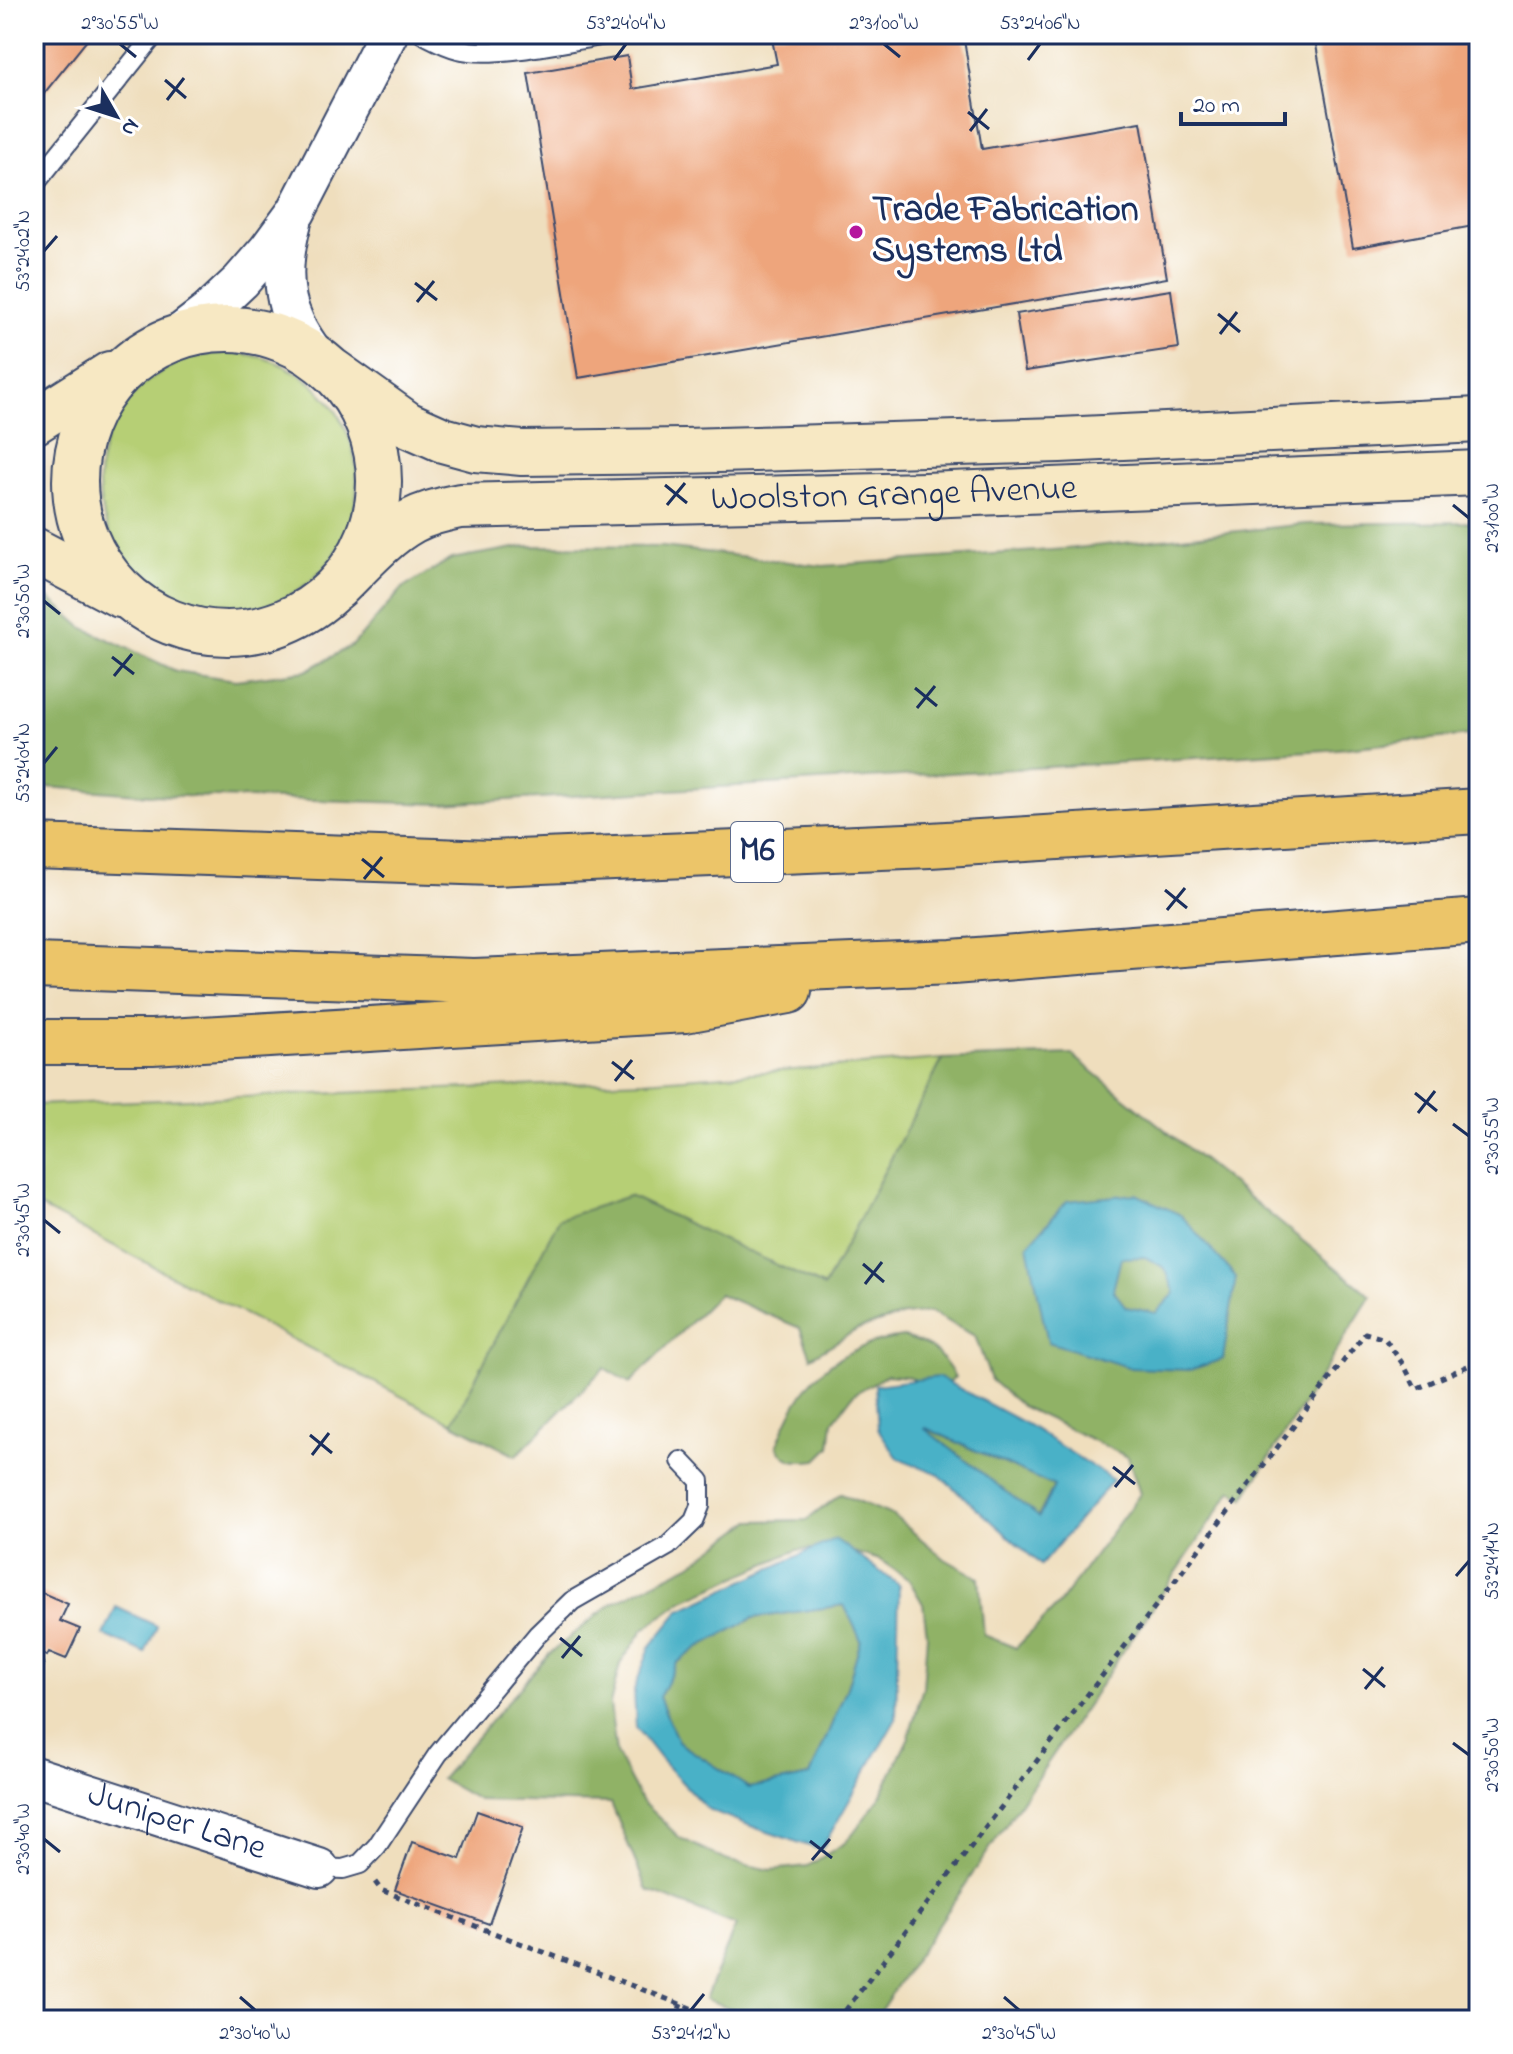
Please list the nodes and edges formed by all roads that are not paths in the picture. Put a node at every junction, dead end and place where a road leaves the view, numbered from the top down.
1 (155, 34) edge
2 (388, 34) edge
3 (423, 34) edge
4 (612, 34) edge
5 (34, 185) edge
6 (296, 212) junction
7 (161, 344) junction
8 (325, 364) junction
9 (1479, 420) edge
10 (34, 422) edge
11 (1479, 473) edge
12 (34, 550) edge
13 (336, 588) junction
14 (132, 602) junction
15 (1479, 811) edge
16 (34, 847) edge
17 (1479, 921) edge
18 (952, 962) junction
19 (34, 966) edge
20 (34, 1042) edge
21 (681, 1461) dead end
22 (34, 1776) edge
23 (319, 1868) joint

1 - 5 lane
2 - 6 street
3 - 4 lane
6 - 7 street
6 - 8 street
7 - 8 main road, Woolston Grange Avenue
7 - 10 main road
7 - 14 main road
8 - 9 main road, Woolston Grange Avenue
8 - 13 main road
11 - 13 main road, Woolston Grange Avenue
12 - 14 main road
13 - 14 main road
15 - 16 highway, M6
17 - 18 highway
18 - 19 highway
18 - 20 highway
21 - 23 lane
22 - 23 street, Juniper Lane

